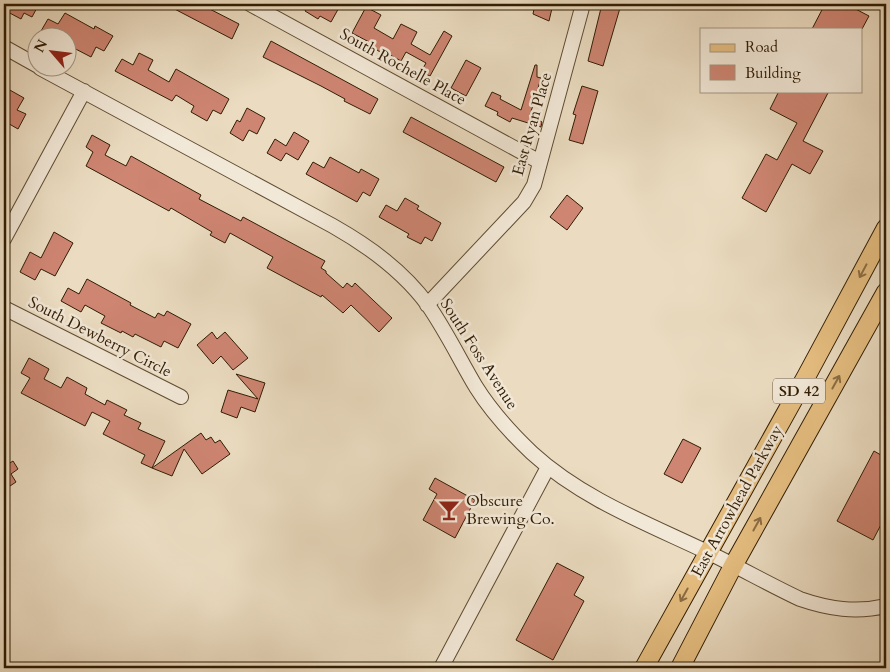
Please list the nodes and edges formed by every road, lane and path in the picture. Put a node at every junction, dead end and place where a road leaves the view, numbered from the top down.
1 (250, 4) edge
2 (583, 4) edge
3 (4, 48) edge
4 (28, 61) edge
5 (60, 78) edge
6 (84, 91) junction
7 (540, 162) junction
8 (886, 228) edge
9 (4, 239) edge
10 (886, 292) edge
11 (427, 304) junction
12 (4, 308) edge
13 (181, 397) dead end
14 (548, 467) junction
15 (708, 552) junction
16 (733, 566) junction
17 (886, 606) edge
18 (441, 668) edge
19 (644, 668) edge
20 (680, 668) edge

1 - 7 street, South Rochelle Place
2 - 7 street, East Ryan Place
3 - 4 street, South Foss Avenue
5 - 6 street, South Foss Avenue
6 - 9 street
6 - 11 street, South Foss Avenue
7 - 11 street, East Ryan Place
8 -> 15 main road, East Arrowhead Parkway / SD 42
16 -> 10 main road, East Arrowhead Parkway / SD 42
11 - 14 street, South Foss Avenue
12 - 13 street, South Dewberry Circle
14 - 15 street, South Foss Avenue
14 - 18 street
15 - 16 street, South Foss Avenue
15 -> 19 main road, East Arrowhead Parkway / SD 42
16 - 17 street, South Foss Avenue
16 - 20 main road, East Arrowhead Parkway / SD 42

